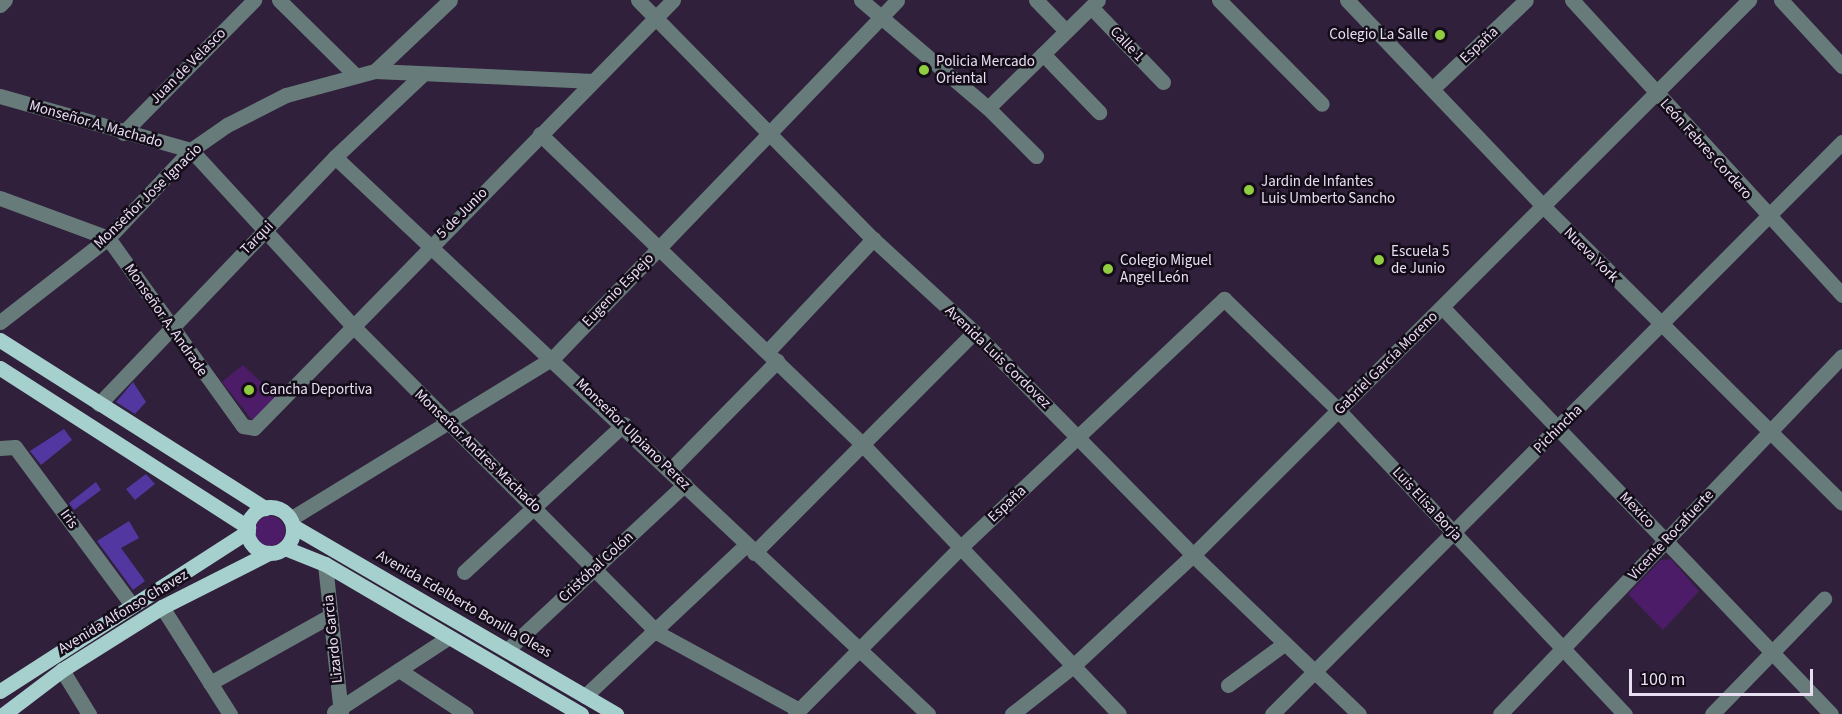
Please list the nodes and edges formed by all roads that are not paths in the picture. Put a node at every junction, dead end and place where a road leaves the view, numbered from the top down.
1 (5, 0) edge
2 (254, 0) edge
3 (279, 0) edge
4 (450, 0) edge
5 (638, 0) edge
6 (674, 0) edge
7 (861, 0) edge
8 (897, 0) edge
9 (1036, 0) edge
10 (1219, 0) edge
11 (1347, 0) edge
12 (1526, 0) edge
13 (1572, 0) edge
14 (1749, 0) edge
15 (1781, 0) edge
16 (1094, 3) edge
17 (0, 5) edge
18 (657, 17) junction
19 (880, 18) junction
20 (1066, 31) junction
21 (1043, 54) junction
22 (1842, 66) edge
23 (375, 71) junction
24 (354, 75) junction
25 (421, 76) junction
26 (593, 81) junction
27 (1163, 82) dead end
28 (1432, 89) junction
29 (1656, 93) junction
30 (0, 96) edge
31 (1322, 104) dead end
32 (988, 108) junction
33 (1099, 112) dead end
34 (123, 133) junction
35 (769, 133) junction
36 (540, 134) junction
37 (1842, 142) edge
38 (191, 150) junction
39 (1036, 156) dead end
40 (335, 157) junction
41 (0, 198) edge
42 (1543, 206) junction
43 (1767, 218) junction
44 (265, 230) junction
45 (108, 238) junction
46 (873, 239) junction
47 (428, 247) junction
48 (658, 248) junction
49 (1842, 296) edge
50 (1224, 299) joint
51 (1442, 307) junction
52 (0, 322) edge
53 (352, 325) junction
54 (1662, 325) junction
55 (169, 327) junction
56 (974, 332) junction
57 (0, 340) edge
58 (772, 356) junction
59 (1842, 356) edge
60 (553, 358) junction
61 (0, 368) edge
62 (99, 404) junction
63 (1339, 411) junction
64 (624, 424) junction
65 (450, 425) junction
66 (254, 428) joint
67 (1558, 428) junction
68 (1768, 431) junction
69 (1079, 436) junction
70 (863, 445) junction
71 (0, 448) edge
72 (670, 470) junction
73 (685, 484) junction
74 (1842, 503) edge
75 (534, 504) junction
76 (222, 507) junction
77 (265, 508) junction
78 (292, 523) junction
79 (248, 529) junction
80 (1454, 532) junction
81 (1666, 540) junction
82 (963, 545) junction
83 (226, 547) junction
84 (285, 548) junction
85 (750, 549) junction
86 (269, 553) junction
87 (1193, 555) junction
88 (320, 562) junction
89 (241, 565) junction
90 (594, 569) junction
91 (464, 572) dead end
92 (1824, 599) dead end
93 (132, 605) junction
94 (162, 607) junction
95 (330, 616) junction
96 (658, 633) junction
97 (449, 637) junction
98 (1284, 644) junction
99 (860, 649) junction
100 (507, 650) junction
101 (1563, 651) junction
102 (1772, 651) junction
103 (1073, 666) junction
104 (62, 670) junction
105 (399, 670) junction
106 (1313, 672) junction
107 (210, 683) junction
108 (1228, 685) dead end
109 (0, 691) edge
110 (585, 696) junction
111 (337, 712) edge
112 (797, 712) edge
113 (3, 714) edge
114 (89, 714) edge
115 (230, 714) edge
116 (466, 714) edge
117 (581, 714) edge
118 (616, 714) edge
119 (928, 714) edge
120 (1012, 714) edge
121 (1119, 714) edge
122 (1272, 714) edge
123 (1359, 714) edge
124 (1500, 714) edge
125 (1625, 714) edge
126 (1712, 714) edge
127 (1831, 714) edge

1 - 17 street
2 - 34 street, Juan de Velasco
3 - 24 street
4 - 23 street
5 - 18 street, Avenida Luis Cordovez
6 - 18 street, 5 de Junio
7 - 19 street
8 - 19 street, Eugenio Espejo
9 - 20 street
10 - 31 street
11 - 28 street, Nueva York
12 - 28 street, España
13 - 29 street, León Febres Cordero
14 - 29 street, Gabriel García Moreno
15 - 22 street
16 - 20 street
16 - 27 street, Calle 1
18 - 26 street, 5 de Junio
18 - 35 street, Avenida Luis Cordovez
19 - 32 street
19 - 35 street, Eugenio Espejo
20 - 21 street
21 - 32 street
21 - 33 street
23 - 24 street, Monseñor Jose Ignacio
23 - 25 street, Monseñor Jose Ignacio
24 - 38 street, Monseñor Jose Ignacio
25 - 26 street, Monseñor Jose Ignacio
25 - 40 street, Tarqui
26 - 36 street, 5 de Junio
28 - 42 street, Nueva York
29 - 42 street, Gabriel García Moreno
29 - 43 street, León Febres Cordero
30 - 34 street, Monseñor A. Machado
32 - 39 street
34 - 38 street, Monseñor A. Machado
35 - 46 street, Avenida Luis Cordovez
35 - 48 street, Eugenio Espejo
36 - 47 street, 5 de Junio
36 - 48 street
37 - 43 street, Pichincha
38 - 44 street, Monseñor Andres Machado
38 - 45 street, Monseñor Jose Ignacio
40 - 44 street, Tarqui
40 - 47 street, Monseñor Ulpiano Perez
41 - 45 street
42 - 51 street, Gabriel García Moreno
42 - 54 street, Nueva York
43 - 49 street, León Febres Cordero
43 - 54 street, Pichincha
44 - 53 street, Monseñor Andres Machado
44 - 55 street, Tarqui
45 - 52 street, Monseñor Jose Ignacio
45 - 55 street, Monseñor A. Andrade
46 - 56 street, Avenida Luis Cordovez
46 - 58 street
47 - 53 street, 5 de Junio
47 - 60 street, Monseñor Ulpiano Perez
48 - 58 street
48 - 60 street, Eugenio Espejo
50 - 63 street, Luis Elisa Borja
50 - 69 street, España
51 - 63 street, Gabriel García Moreno
51 - 67 street, Mexico
53 - 65 street, Monseñor Andres Machado
53 - 66 street, 5 de Junio
54 - 67 street, Pichincha
54 - 68 street, Nueva York
55 - 62 street, Tarqui
55 - 66 street, Monseñor A. Andrade
56 - 69 street, Avenida Luis Cordovez
56 - 70 street
57 - 62 main road
58 - 70 street
58 - 72 street
59 - 68 street, Vicente Rocafuerte
60 - 64 street, Monseñor Ulpiano Perez
60 - 65 street, Eugenio Espejo
61 - 76 main road
62 - 77 main road
63 - 80 street, Luis Elisa Borja
63 - 87 street, Gabriel García Moreno
64 - 72 street, Monseñor Ulpiano Perez
64 - 75 street
65 - 75 street, Monseñor Andres Machado
65 - 78 street, Eugenio Espejo
67 - 80 street, Pichincha
67 - 81 street, Mexico
68 - 74 street, Nueva York
68 - 81 street, Vicente Rocafuerte
69 - 82 street, España
69 - 87 street, Avenida Luis Cordovez
70 - 82 street
70 - 85 street
71 - 93 street, Iris
72 - 73 street, Monseñor Ulpiano Perez
73 - 85 street, Monseñor Ulpiano Perez
73 - 90 street, Cristóbal Colón
75 - 90 street, Monseñor Andres Machado
75 - 91 street
76 - 79 main road
76 - 83 main road
77 - 78 main road
77 - 79 main road
78 - 84 main road
78 - 100 main road, Avenida Edelberto Bonilla Oleas
79 - 83 main road, Avenida Alfonso Chavez
79 - 86 main road
80 - 101 street, Luis Elisa Borja
80 - 106 street, Pichincha
81 - 101 street, Vicente Rocafuerte
81 - 102 street, Mexico
82 - 99 street, España
82 - 103 street
83 - 93 main road, Avenida Alfonso Chavez
84 - 86 main road
84 - 88 main road
85 - 96 street
85 - 99 street, Monseñor Ulpiano Perez
86 - 89 main road, Avenida Alfonso Chavez
87 - 98 street, Avenida Luis Cordovez
87 - 103 street, Gabriel García Moreno
88 - 89 main road
88 - 95 street, Lizardo Garcia
88 - 97 main road
89 - 94 main road, Avenida Alfonso Chavez
90 - 96 street, Monseñor Andres Machado
90 - 100 street, Cristóbal Colón
92 - 102 street
93 - 109 main road, Avenida Alfonso Chavez
94 - 104 main road, Avenida Alfonso Chavez
94 - 107 street
95 - 107 street
95 - 111 street, Lizardo Garcia
96 - 110 street
96 - 112 street, Monseñor Andres Machado
97 - 105 street
97 - 117 main road
98 - 106 street, Avenida Luis Cordovez
98 - 108 street
99 - 112 street, España
99 - 119 street, Monseñor Ulpiano Perez
100 - 110 main road, Avenida Edelberto Bonilla Oleas
101 - 124 street, Vicente Rocafuerte
101 - 125 street, Luis Elisa Borja
102 - 126 street
102 - 127 street, Mexico
103 - 120 street, Gabriel García Moreno
103 - 121 street
104 - 113 main road, Avenida Alfonso Chavez
104 - 114 street
105 - 111 street
105 - 116 street
106 - 122 street, Pichincha
106 - 123 street, Avenida Luis Cordovez
107 - 115 street
110 - 118 main road, Avenida Edelberto Bonilla Oleas

